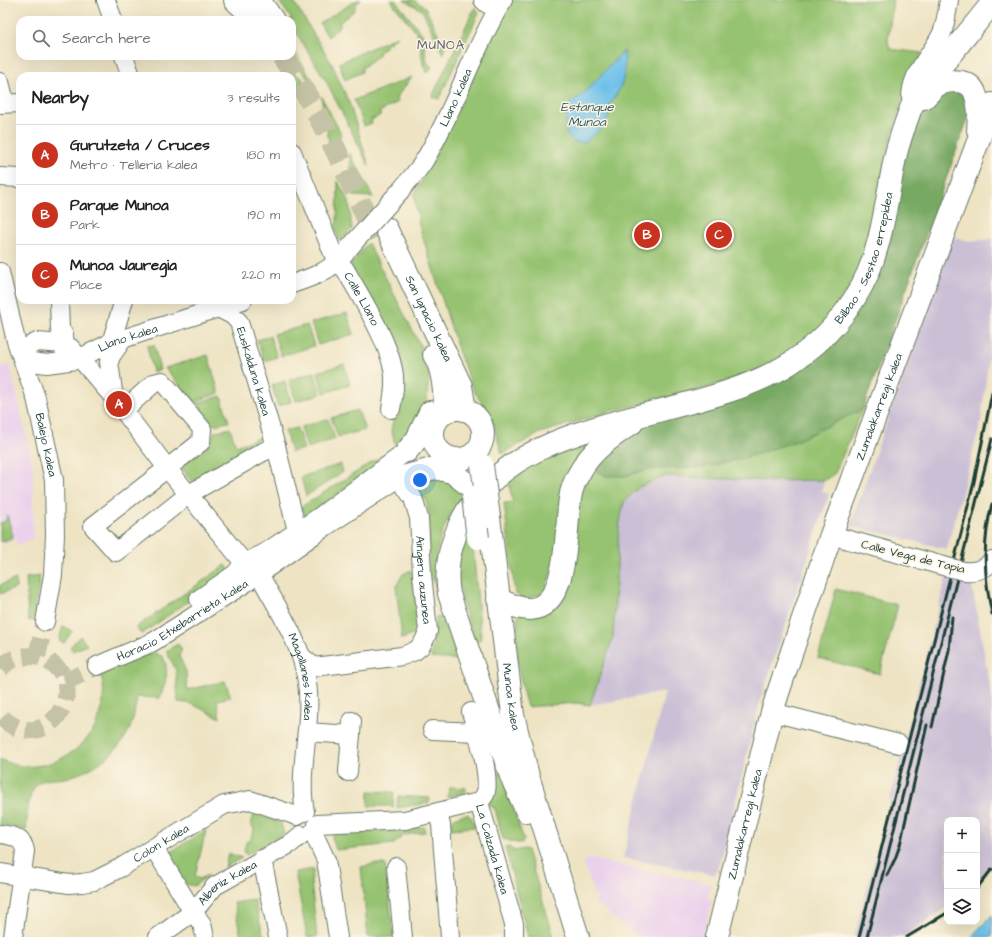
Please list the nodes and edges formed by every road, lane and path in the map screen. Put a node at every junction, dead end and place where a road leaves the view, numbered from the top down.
1 (106, 0) edge
2 (235, 0) edge
3 (243, 0) edge
4 (259, 0) edge
5 (483, 0) edge
6 (949, 0) edge
7 (502, 1) edge
8 (992, 4) edge
9 (112, 16) edge
10 (253, 16) edge
11 (254, 16) edge
12 (270, 16) edge
13 (125, 60) edge
14 (130, 72) edge
15 (0, 82) edge
16 (0, 103) edge
17 (16, 103) edge
18 (992, 104) edge
19 (911, 110) junction
20 (978, 141) junction
21 (296, 162) edge
22 (0, 177) edge
23 (16, 178) edge
24 (401, 190) joint
25 (337, 263) junction
26 (0, 272) edge
27 (296, 283) edge
28 (59, 304) edge
29 (71, 304) edge
30 (123, 304) edge
31 (230, 304) edge
32 (218, 308) junction
33 (6, 330) edge
34 (63, 339) junction
35 (117, 341) junction
36 (429, 348) junction
37 (22, 356) junction
38 (71, 360) junction
39 (119, 404) junction
40 (391, 409) dead end
41 (455, 411) junction
42 (643, 415) junction
43 (419, 441) junction
44 (276, 446) junction
45 (442, 454) junction
46 (476, 457) junction
47 (167, 468) junction
48 (400, 478) junction
49 (472, 488) junction
50 (189, 494) junction
51 (297, 531) junction
52 (831, 536) junction
53 (267, 552) junction
54 (992, 560) edge
55 (244, 563) junction
56 (259, 574) junction
57 (241, 586) junction
58 (498, 600) junction
59 (45, 622) tunnel mouth
60 (123, 655) junction
61 (97, 666) tunnel mouth
62 (308, 669) junction
63 (471, 712) dead end
64 (772, 712) junction
65 (432, 730) dead end
66 (307, 732) junction
67 (478, 732) junction
68 (899, 744) dead end
69 (348, 772) dead end
70 (479, 802) junction
71 (527, 812) junction
72 (438, 814) junction
73 (307, 824) junction
74 (0, 834) edge
75 (154, 848) junction
76 (262, 858) junction
77 (396, 868) dead end
78 (0, 872) edge
79 (21, 876) junction
80 (197, 912) junction
81 (13, 937) edge
82 (158, 937) edge
83 (205, 937) edge
84 (278, 937) edge
85 (338, 937) edge
86 (402, 937) edge
87 (450, 937) edge
88 (514, 937) edge
89 (566, 937) edge
90 (578, 937) edge
91 (717, 937) edge

1 - 9 street
2 - 10 main road
3 - 11 main road
4 - 12 main road
5 - 7 street
6 - 19 street
7 - 24 street, Llano kalea
8 - 19 main road, Bilbao - Sestao errepidea
13 - 14 street
15 - 16 street
16 - 17 street
18 - 20 main road, Zumalakarregi kalea
19 - 20 main road
19 - 42 main road, Bilbao - Sestao errepidea
20 - 52 main road, Zumalakarregi kalea
21 - 25 street
22 - 23 street
24 - 25 street, Calle Llano, bridge
25 - 27 street
25 - 40 street, Calle Llano
26 - 33 street, Balejo kalea
28 - 34 street
29 - 34 street
30 - 35 street
31 - 32 street, Llano kalea
32 - 35 street, Llano kalea
32 - 44 street, Euskalduna kalea
33 - 37 street, Balejo kalea
34 - 37 street
34 - 38 street
35 - 38 street, Llano kalea
35 - 39 street
36 - 41 main road, San Ignacio kalea
36 - 41 main road, San Ignacio kalea
36 - 43 main road
37 - 38 street
37 - 59 street, Balejo kalea
38 - 39 street
39 - 47 street
39 - 47 street
41 - 43 main road
41 - 46 main road
42 - 58 main road
42 - 71 main road, Bilbao - Sestao errepidea
43 - 45 main road
43 - 51 street, Horacio Etxebarrieta kalea
44 - 50 street
44 - 51 street, Euskalduna kalea
45 - 46 main road
45 - 48 main road, Horacio Etxebarrieta kalea
46 - 49 main road
46 - 58 main road, Munoa kalea, bridge
47 - 50 street
47 - 50 street
48 - 49 main road
48 - 56 street, Horacio Etxebarrieta kalea
48 - 62 street, Aingeru auzunea
49 - 71 main road, Munoa kalea, bridge
50 - 55 street
51 - 53 street, Horacio Etxebarrieta kalea
52 - 54 street, Calle Vega de Tapia
52 - 64 main road, Zumalakarregi kalea
53 - 55 street, Horacio Etxebarrieta kalea
53 - 56 street
55 - 57 street
55 - 60 street, Horacio Etxebarrieta kalea
56 - 57 street, Horacio Etxebarrieta kalea
56 - 62 street, Magallanes kalea
57 - 60 street, Horacio Etxebarrieta kalea
58 - 90 main road, Munoa kalea
60 - 61 street
62 - 66 street, Magallanes kalea
63 - 67 street
64 - 68 street
64 - 91 main road, Zumalakarregi kalea
65 - 67 street
66 - 69 street
66 - 73 street, Magallanes kalea
67 - 70 street
70 - 72 street, La Calzada kalea
70 - 88 street, La Calzada kalea
71 - 89 main road, Munoa kalea
72 - 73 street, La Calzada kalea
72 - 87 street
73 - 75 street, Colon kalea
73 - 76 street, Albeniz kalea
73 - 85 street, Magallanes kalea
74 - 79 street
75 - 79 street, Colon kalea
75 - 80 street
76 - 80 street, Albeniz kalea
76 - 84 street
77 - 86 street
78 - 79 street, Colon kalea
79 - 81 street
80 - 82 street, Albeniz kalea
80 - 83 street

